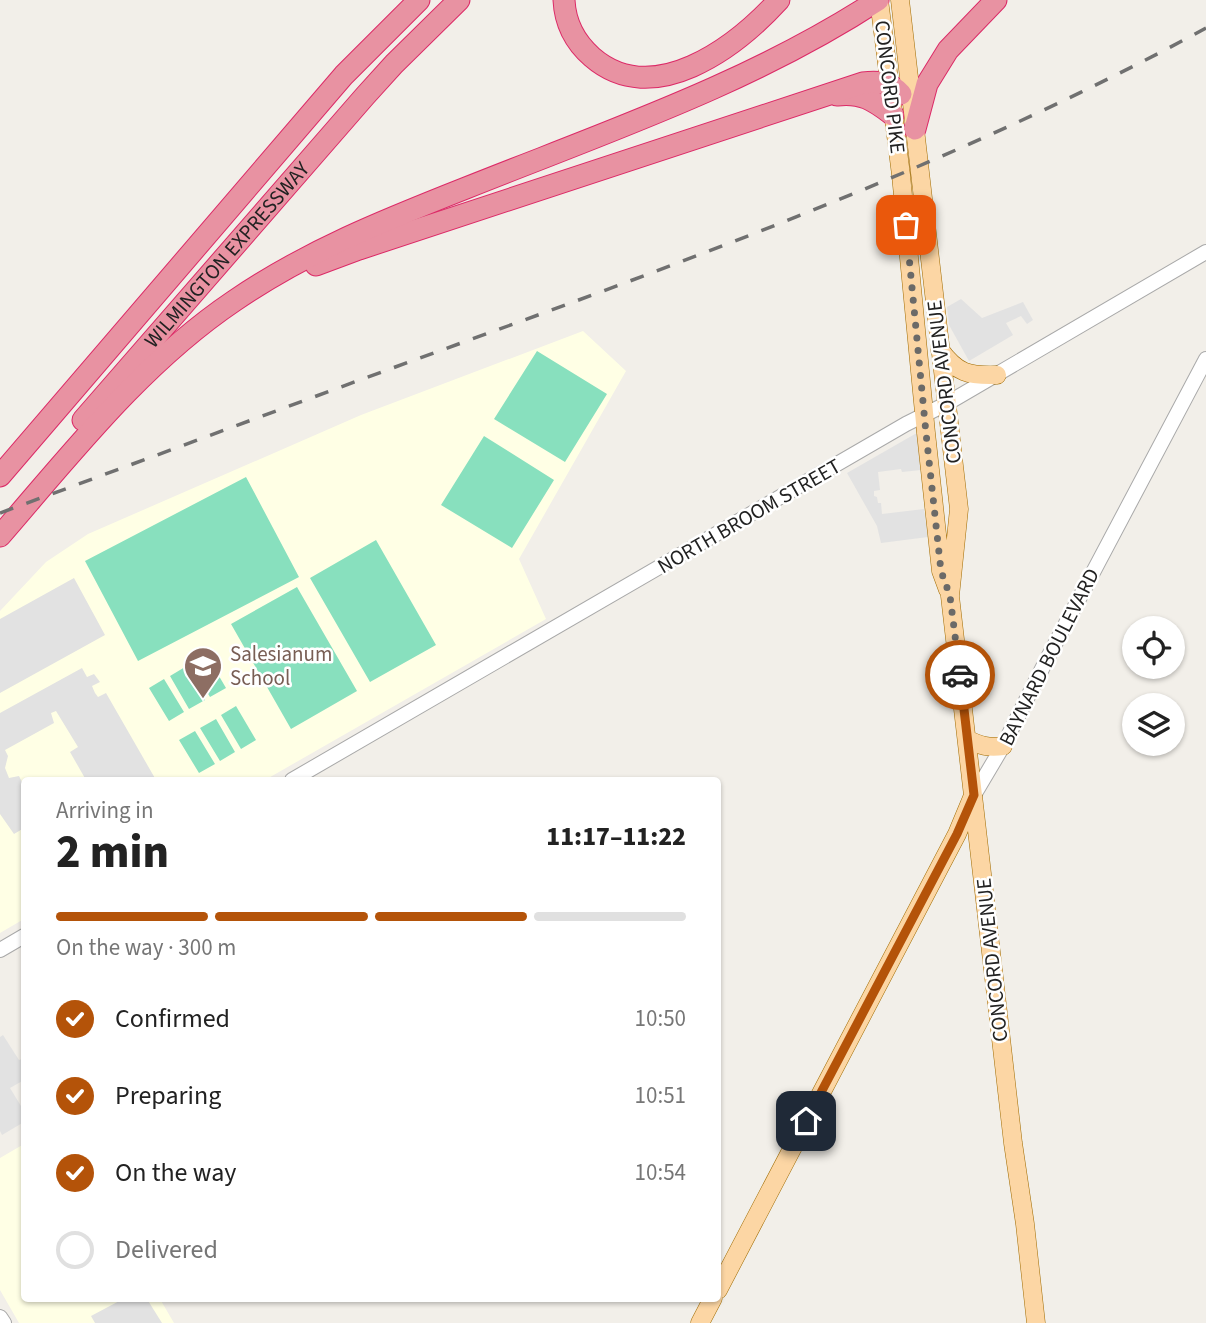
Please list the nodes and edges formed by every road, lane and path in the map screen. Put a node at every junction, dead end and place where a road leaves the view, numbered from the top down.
1 (419, 0) edge
2 (459, 0) edge
3 (564, 0) edge
4 (779, 0) edge
5 (900, 0) edge
6 (996, 0) edge
7 (877, 2) edge
8 (895, 89) junction
9 (808, 101) junction
10 (893, 115) junction
11 (915, 129) junction
12 (919, 167) joint
13 (901, 174) joint
14 (1206, 253) edge
15 (200, 326) junction
16 (940, 350) junction
17 (1206, 359) edge
18 (997, 375) junction
19 (946, 404) junction
20 (924, 414) junction
21 (0, 476) edge
22 (0, 517) edge
23 (0, 536) edge
24 (950, 596) junction
25 (967, 739) junction
26 (1003, 746) junction
27 (297, 777) edge
28 (974, 795) junction
29 (21, 938) edge
30 (0, 950) edge
31 (721, 1284) edge
32 (711, 1302) edge
33 (0, 1317) edge
34 (4, 1323) edge
35 (700, 1323) edge
36 (1036, 1323) edge

1 - 21 highway, WILMINGTON EXPRESSWAY
2 - 22 highway, WILMINGTON EXPRESSWAY
3 - 4 highway
5 - 11 main road, CONCORD PIKE
6 - 11 highway
7 - 8 main road, CONCORD PIKE
7 - 15 highway
8 - 9 highway
8 - 10 main road, CONCORD PIKE
8 - 19 main road
9 - 10 highway
9 - 15 highway
10 - 13 main road, CONCORD PIKE
11 - 12 main road, CONCORD PIKE
12 - 16 main road, CONCORD AVENUE
13 - 20 main road, CONCORD AVENUE
14 - 18 street, NORTH BROOM STREET
15 - 23 highway
16 - 18 main road
16 - 19 main road, CONCORD AVENUE
17 - 26 street, BAYNARD BOULEVARD
18 - 19 street, NORTH BROOM STREET
19 - 20 street, NORTH BROOM STREET
19 - 24 main road, CONCORD AVENUE
20 - 24 main road, CONCORD AVENUE
20 - 27 street, NORTH BROOM STREET
24 - 25 main road, CONCORD AVENUE
25 - 26 main road
25 - 28 main road, CONCORD AVENUE
26 - 28 street, BAYNARD BOULEVARD
28 - 31 main road, BAYNARD BOULEVARD
28 - 36 main road, CONCORD AVENUE
29 - 30 street
32 - 35 main road
33 - 34 street

